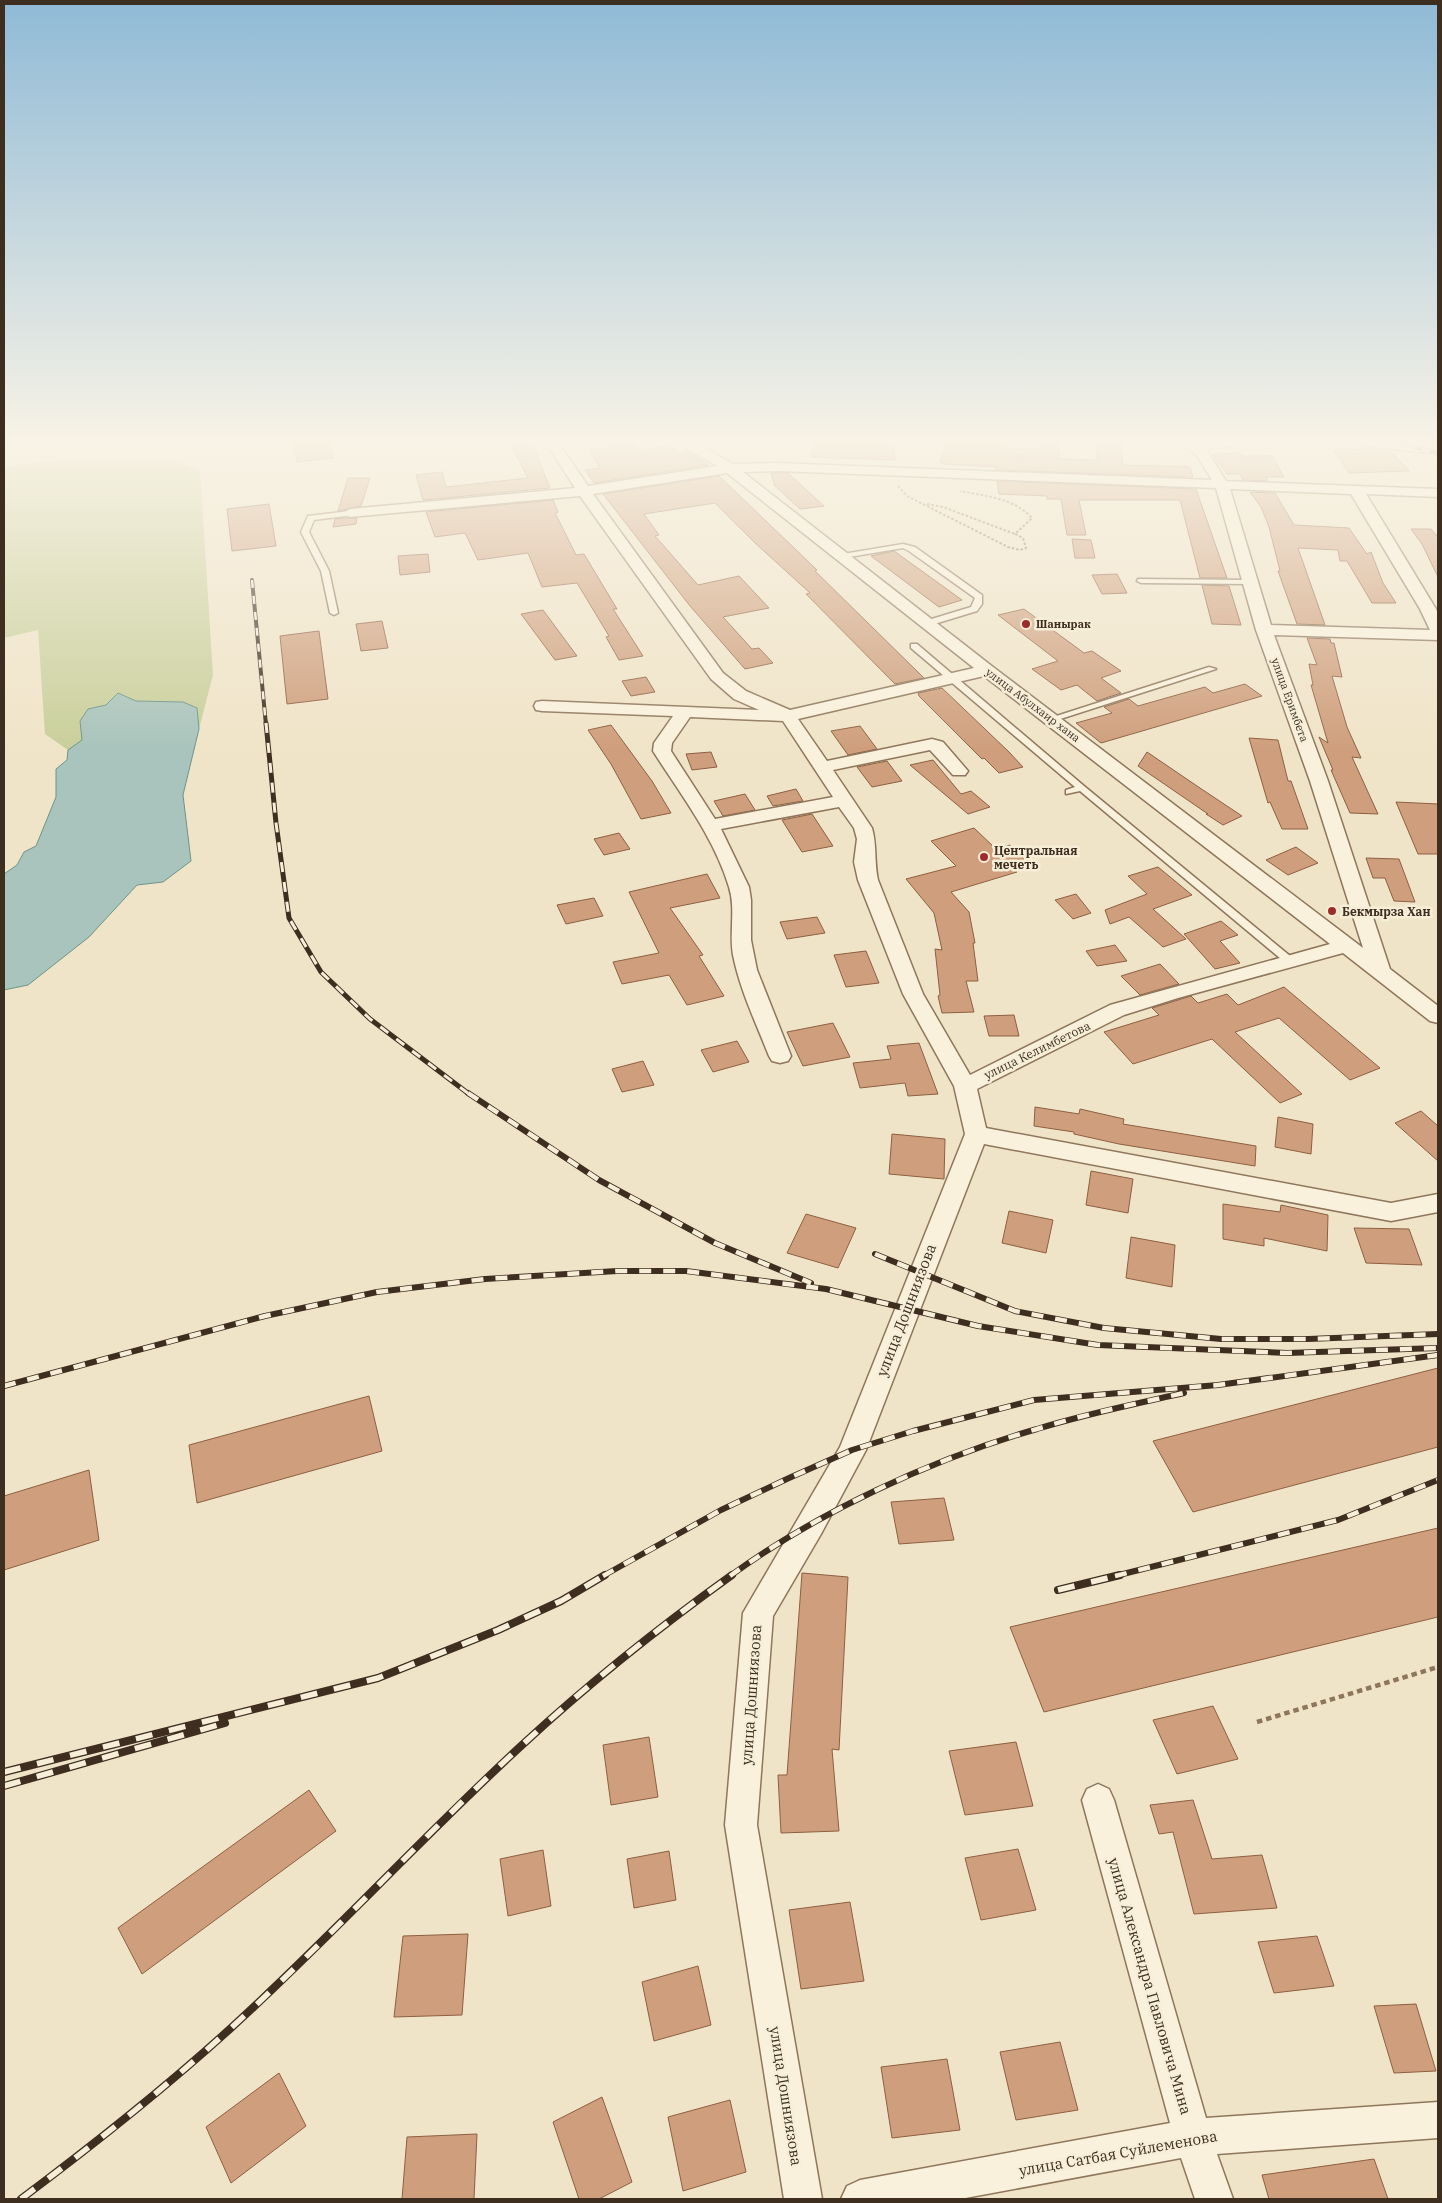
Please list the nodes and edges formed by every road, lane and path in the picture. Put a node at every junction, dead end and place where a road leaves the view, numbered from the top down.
1 (311, 544) edge
2 (622, 544) edge
3 (827, 544) edge
4 (1002, 544) edge
5 (1025, 544) edge
6 (1239, 544) edge
7 (1389, 544) edge
8 (843, 556) junction
9 (1141, 581) dead end
10 (1250, 582) junction
11 (334, 613) dead end
12 (928, 622) junction
13 (1264, 630) junction
14 (1438, 631) edge
15 (1438, 635) edge
16 (914, 646) dead end
17 (1212, 669) dead end
18 (987, 670) junction
19 (954, 680) junction
20 (542, 706) dead end
21 (685, 712) junction
22 (788, 716) junction
23 (1051, 719) junction
24 (822, 766) junction
25 (959, 770) dead end
26 (1081, 788) junction
27 (1069, 792) dead end
28 (845, 800) junction
29 (709, 826) junction
30 (1345, 946) junction
31 (1291, 962) junction
32 (1381, 973) junction
33 (1438, 1016) edge
34 (780, 1056) dead end
35 (965, 1086) junction
36 (976, 1134) junction
37 (1438, 1203) edge
38 (1438, 1667) edge
39 (1257, 1722) dead end
40 (1098, 1800) dead end
41 (1438, 2120) edge
42 (1193, 2137) junction
43 (803, 2199) edge
44 (860, 2199) edge
45 (1214, 2199) edge

1 - 11 lane
2 - 22 street
3 - 8 street, улица Абулхаир хана
4 - 5 path
6 - 10 street, улица Еримбета
7 - 14 street
8 - 12 street, улица Абулхаир хана
8 - 12 lane
9 - 10 lane
10 - 13 street, улица Еримбета
12 - 18 street, улица Абулхаир хана
13 - 15 street
13 - 32 street, улица Еримбета
16 - 19 lane
17 - 23 lane
18 - 19 street
18 - 23 street, улица Абулхаир хана
19 - 22 street
19 - 26 lane
20 - 21 street
21 - 22 street
21 - 29 street
22 - 24 street
23 - 30 street, улица Абулхаир хана
24 - 25 street
24 - 28 street
26 - 27 lane
26 - 31 lane
28 - 29 street
28 - 35 street
29 - 34 street
30 - 31 street, улица Келимбетова
30 - 32 street, улица Абулхаир хана
31 - 35 street, улица Келимбетова
32 - 33 street, улица Абулхаир хана
35 - 36 street
36 - 37 street
36 - 43 street, улица Дошниязова
38 - 39 path
40 - 42 street, улица Александра Павловича Мина
41 - 42 street, улица Сатбая Суйлеменова
42 - 44 street, улица Сатбая Суйлеменова
42 - 45 street, улица Александра Павловича Мина

